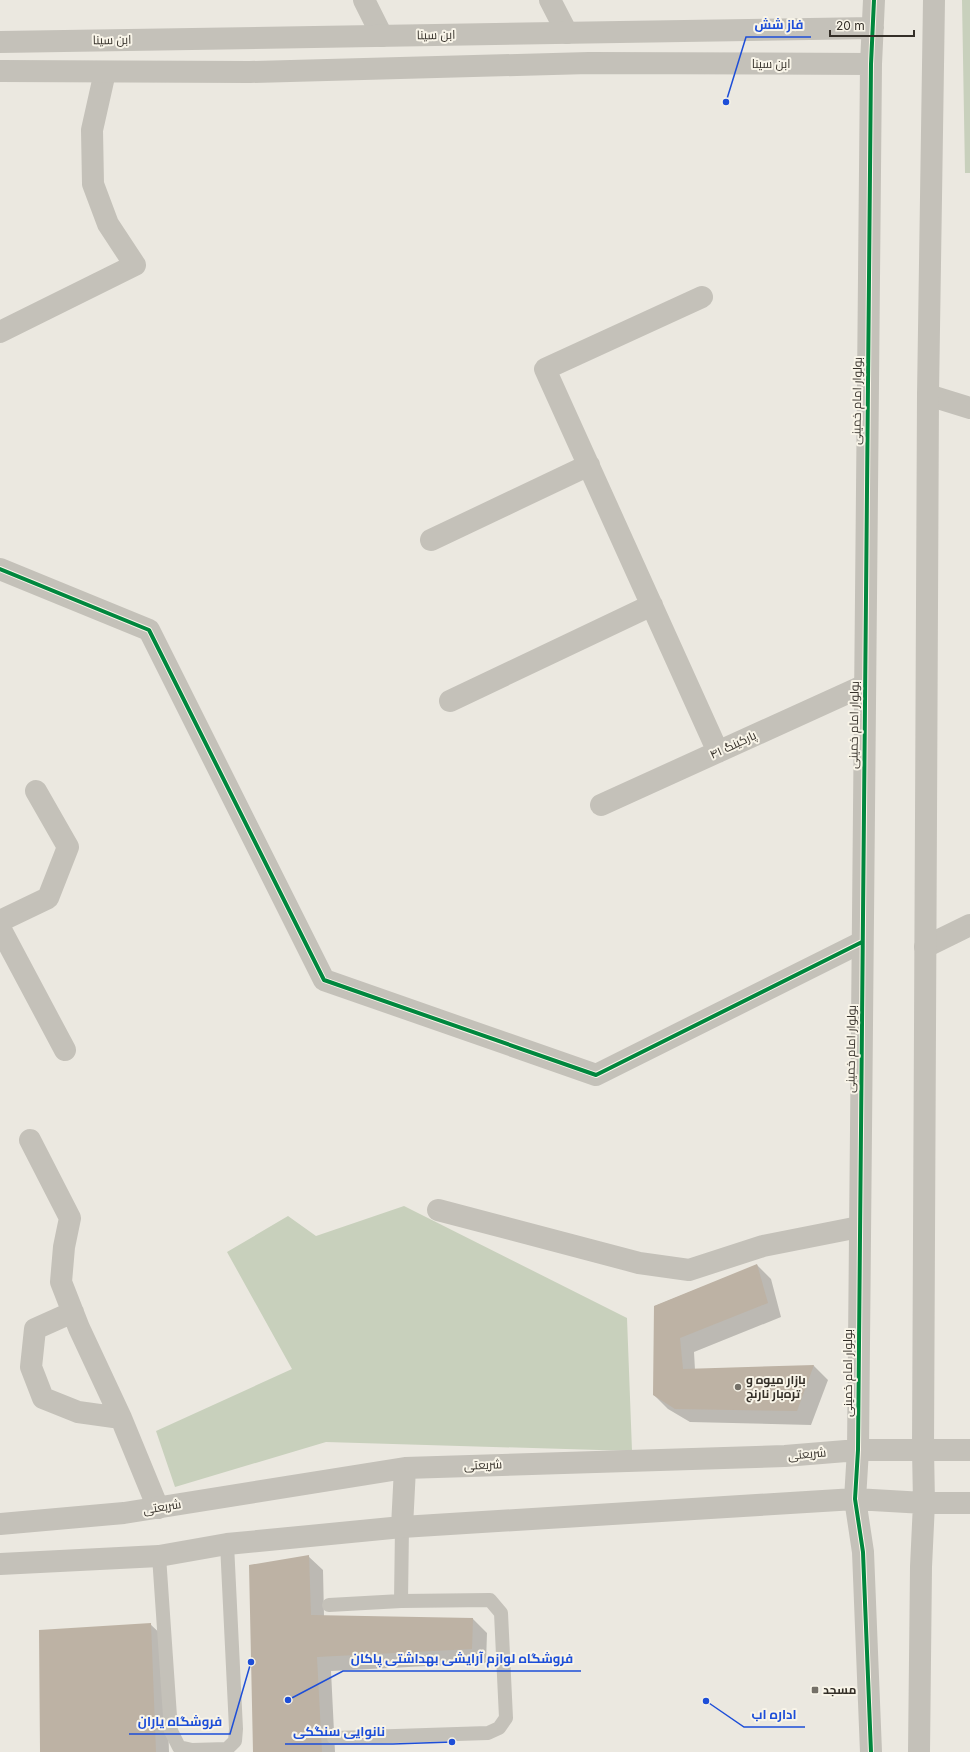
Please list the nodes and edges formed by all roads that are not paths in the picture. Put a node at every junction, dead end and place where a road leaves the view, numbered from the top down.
1 (364, 0) edge
2 (550, 0) edge
3 (874, 0) edge
4 (934, 0) edge
5 (873, 28) junction
6 (567, 33) junction
7 (382, 36) junction
8 (0, 42) edge
9 (871, 64) junction
10 (0, 71) edge
11 (105, 72) junction
12 (702, 297) dead end
13 (0, 332) edge
14 (928, 395) junction
15 (970, 408) edge
16 (589, 465) junction
17 (431, 540) dead end
18 (0, 570) edge
19 (652, 606) junction
20 (865, 685) junction
21 (450, 701) dead end
22 (718, 752) junction
23 (36, 791) dead end
24 (601, 805) dead end
25 (0, 921) edge
26 (970, 925) edge
27 (0, 928) edge
28 (862, 942) junction
29 (925, 947) junction
30 (65, 1050) dead end
31 (30, 1140) dead end
32 (438, 1210) dead end
33 (859, 1227) junction
34 (73, 1312) junction
35 (121, 1418) junction
36 (923, 1449) junction
37 (858, 1450) junction
38 (970, 1450) edge
39 (405, 1468) junction
40 (855, 1499) junction
41 (924, 1503) junction
42 (970, 1503) edge
43 (158, 1508) junction
44 (0, 1524) edge
45 (402, 1527) junction
46 (227, 1544) junction
47 (159, 1556) junction
48 (0, 1564) edge
49 (401, 1601) junction
50 (329, 1605) dead end
51 (334, 1738) dead end
52 (871, 1752) edge
53 (919, 1752) edge

1 - 7 street
2 - 6 street
3 - 5 street, بولوار امام خمینی
4 - 14 street
5 - 6 street, ابن سینا
5 - 9 street, بولوار امام خمینی
6 - 7 street, ابن سینا
7 - 8 street, ابن سینا
9 - 11 street, ابن سینا
9 - 20 street, بولوار امام خمینی
10 - 11 street, ابن سینا
11 - 13 street
12 - 16 street
14 - 15 street
14 - 29 street
16 - 17 street
16 - 19 street
18 - 28 street
19 - 21 street
19 - 22 street
20 - 22 street, پارکینگ ۴۱
20 - 28 street, بولوار امام خمینی
22 - 24 street, پارکینگ ۴۱
23 - 25 street
26 - 29 street
27 - 30 street
28 - 33 street, بولوار امام خمینی
29 - 36 street
31 - 34 street
32 - 33 street
33 - 37 street, بولوار امام خمینی
34 - 35 street
34 - 35 street
35 - 43 street
36 - 37 street, شریعتی
36 - 38 street, شریعتی
36 - 41 street
37 - 39 street, شریعتی
37 - 40 street, بولوار امام خمینی
39 - 43 street, شریعتی
39 - 45 street
40 - 41 street
40 - 45 street
40 - 52 street, بولوار امام خمینی
41 - 42 street
41 - 53 street
43 - 44 street, شریعتی
45 - 46 street
45 - 49 lane
46 - 47 street
46 - 47 lane
47 - 48 street
49 - 50 lane
49 - 51 lane

